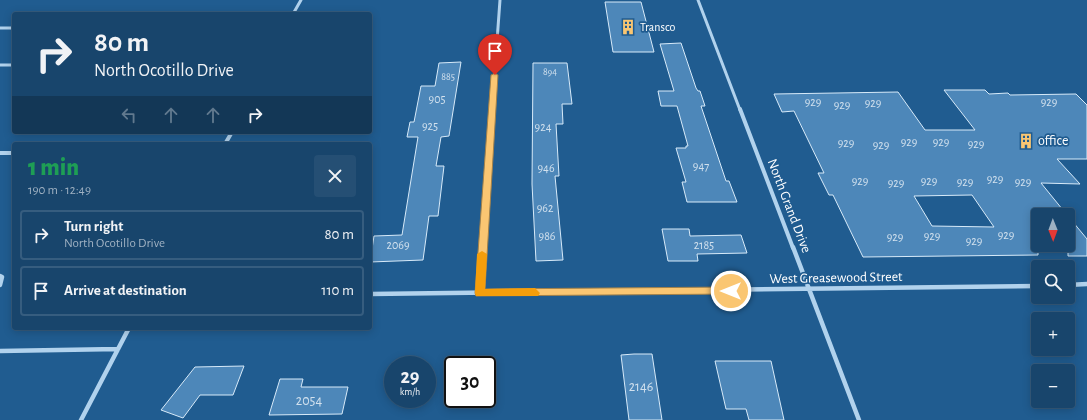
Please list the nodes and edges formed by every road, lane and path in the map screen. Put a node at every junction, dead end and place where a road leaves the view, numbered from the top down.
1 (301, 0) edge
2 (500, 0) edge
3 (698, 0) edge
4 (294, 12) edge
5 (0, 28) edge
6 (12, 28) edge
7 (12, 64) edge
8 (0, 65) edge
9 (0, 153) edge
10 (12, 153) edge
11 (1, 277) edge
12 (1087, 284) edge
13 (0, 285) edge
14 (1075, 285) edge
15 (1031, 286) edge
16 (810, 290) junction
17 (480, 293) junction
18 (372, 294) edge
19 (128, 330) edge
20 (118, 349) junction
21 (0, 351) edge
22 (81, 420) edge
23 (859, 420) edge

1 - 4 street
2 - 17 street
3 - 16 street, North Grand Drive
5 - 6 street
7 - 8 street
9 - 10 street
11 - 13 street
12 - 14 street
15 - 16 street, West Greasewood Street
16 - 17 street, West Greasewood Street
16 - 23 street, North Grand Drive
17 - 18 street, West Greasewood Street
19 - 20 street
20 - 21 street
20 - 22 street

